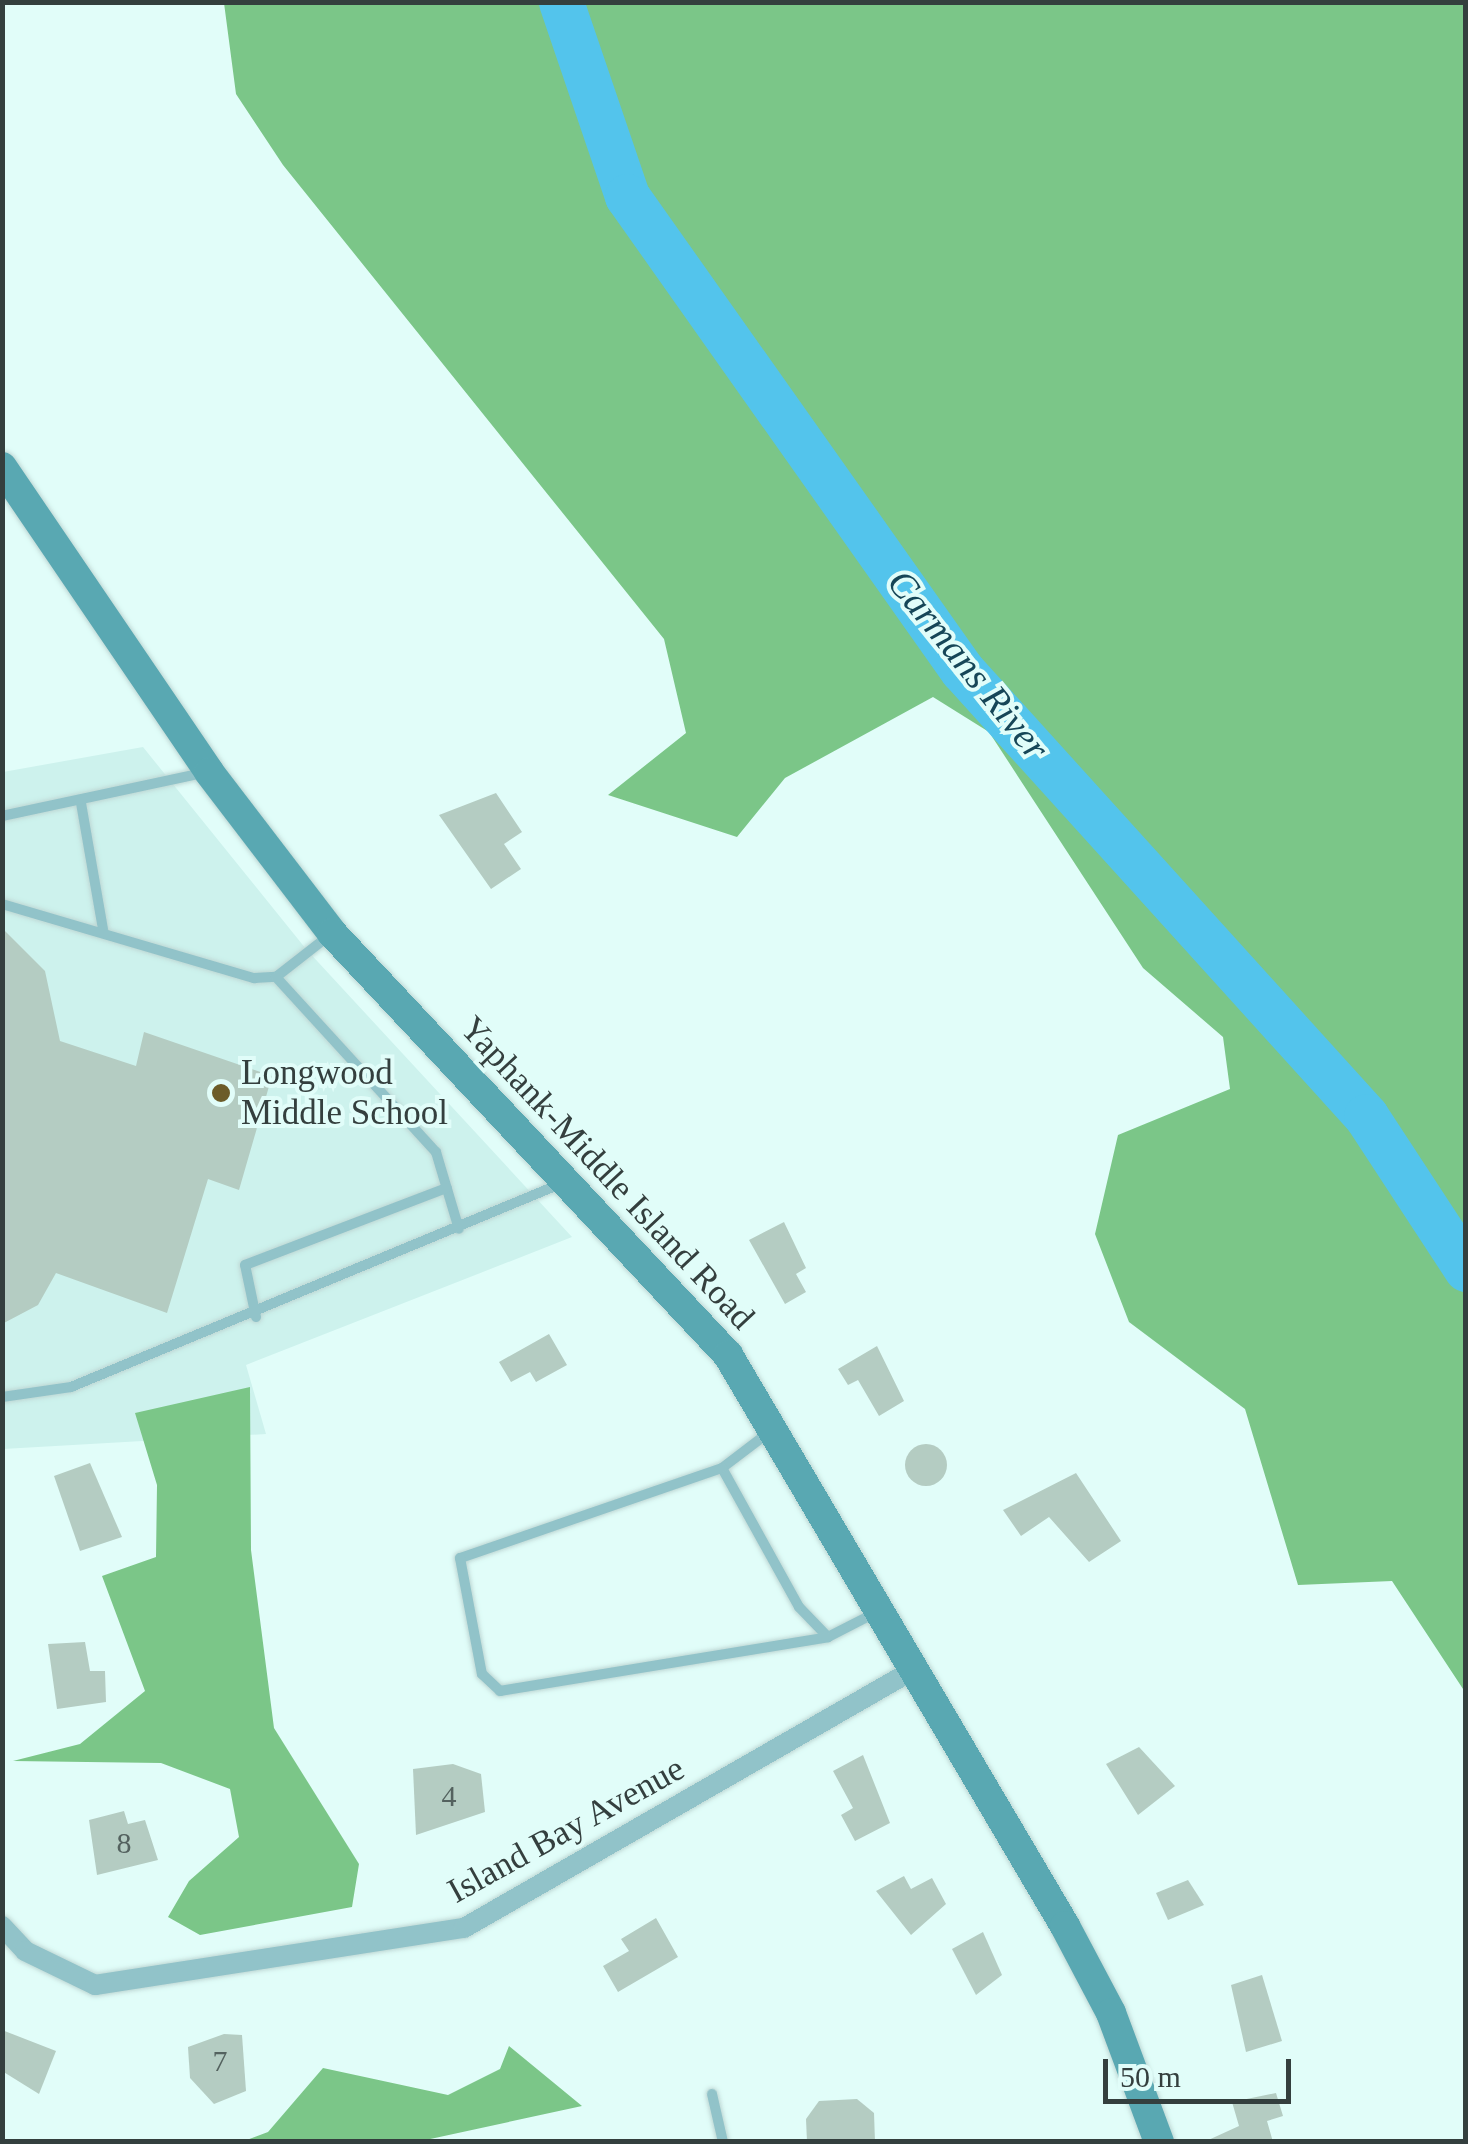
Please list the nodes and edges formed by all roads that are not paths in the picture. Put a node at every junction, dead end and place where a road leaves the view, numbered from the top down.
1 (2, 467) edge
2 (209, 772) junction
3 (81, 803) junction
4 (2, 816) edge
5 (2, 904) edge
6 (104, 929) junction
7 (332, 933) junction
8 (276, 976) junction
9 (564, 1183) junction
10 (446, 1188) junction
11 (459, 1229) junction
12 (256, 1317) junction
13 (2, 1396) edge
14 (769, 1432) junction
15 (722, 1468) junction
16 (876, 1612) junction
17 (828, 1637) junction
18 (913, 1670) junction
19 (2, 1926) edge
20 (712, 2094) dead end
21 (723, 2142) edge
22 (1159, 2142) edge

1 - 2 main road, Yaphank-Middle Island Road
2 - 3 lane
2 - 7 main road, Yaphank-Middle Island Road
3 - 4 lane
3 - 6 lane
5 - 6 lane
6 - 8 lane
7 - 8 lane
7 - 9 main road, Yaphank-Middle Island Road
8 - 10 lane
9 - 11 lane
9 - 14 main road, Yaphank-Middle Island Road
10 - 11 lane
10 - 12 lane
11 - 12 lane
12 - 13 lane
14 - 15 lane
14 - 16 main road, Yaphank-Middle Island Road
15 - 17 lane
15 - 17 lane
16 - 17 lane
16 - 18 main road, Yaphank-Middle Island Road
18 - 19 street, Island Bay Avenue
18 - 22 main road, Yaphank-Middle Island Road
20 - 21 lane

